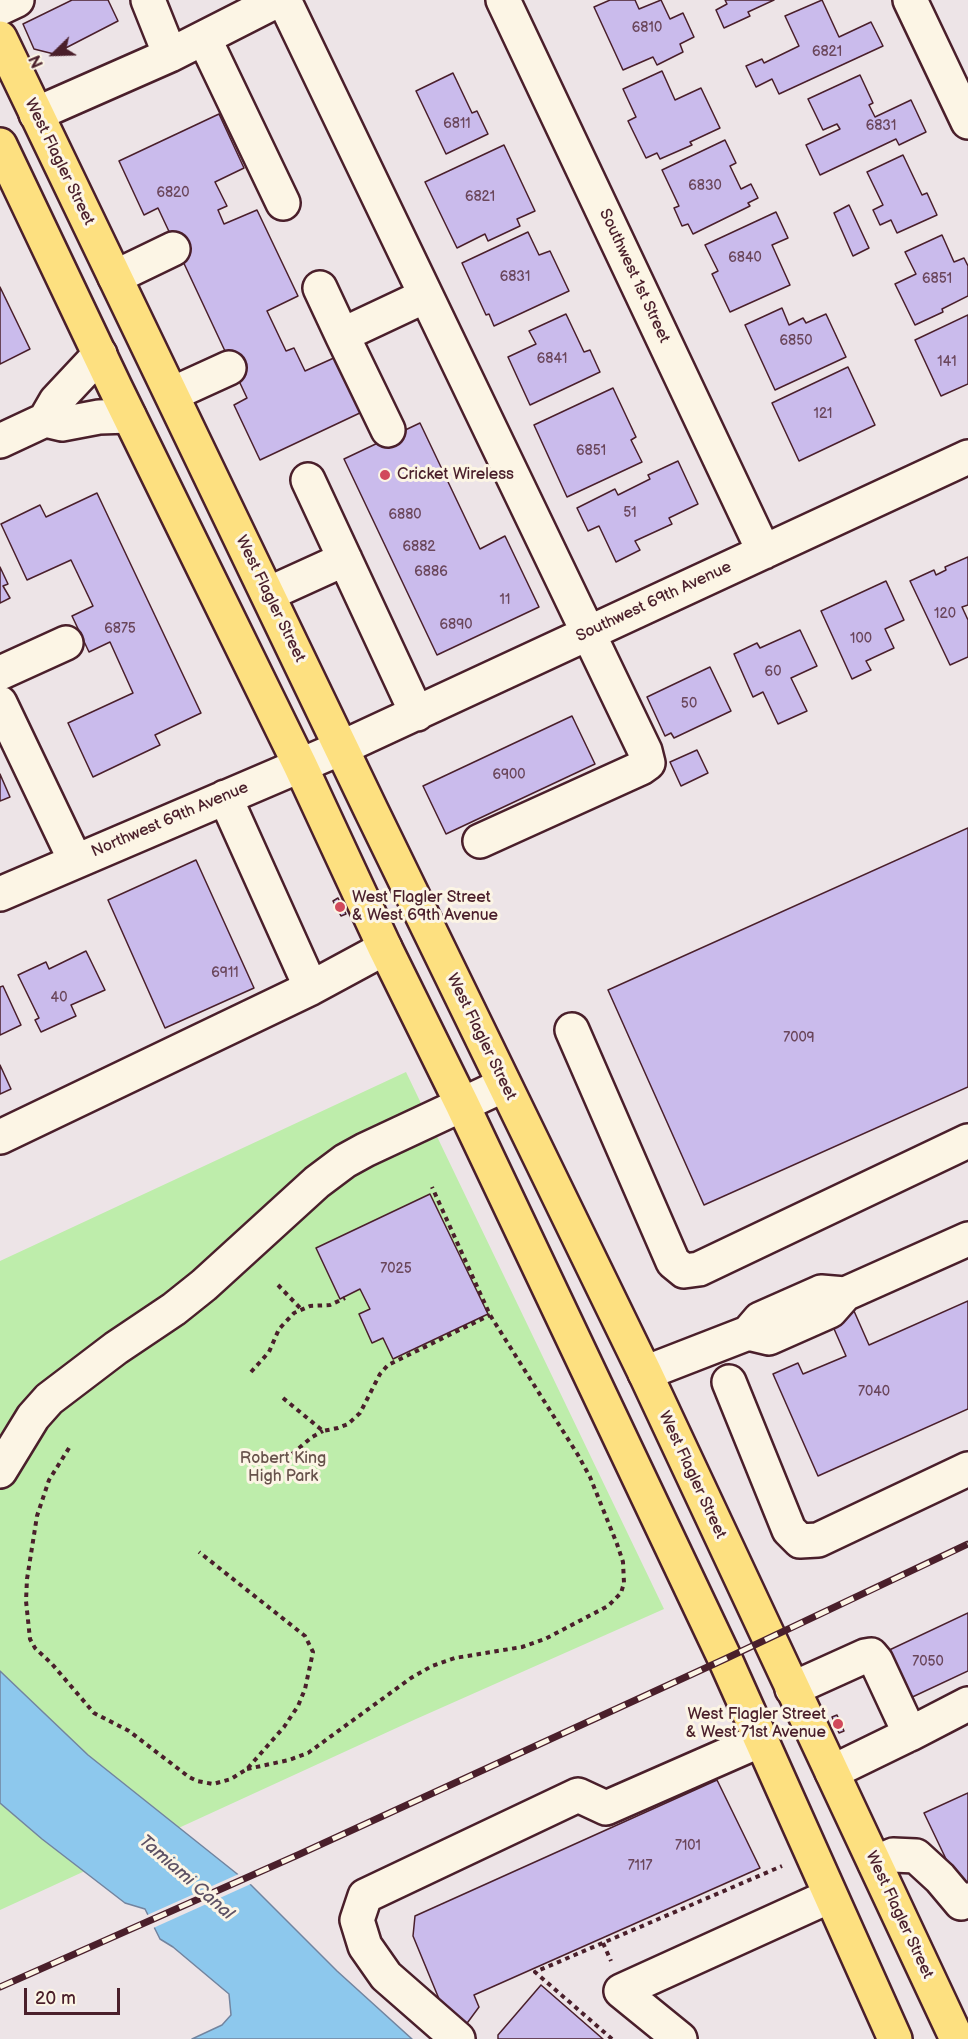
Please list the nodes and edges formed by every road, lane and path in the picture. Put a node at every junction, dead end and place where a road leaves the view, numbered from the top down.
1 (17, 0) edge
2 (148, 0) edge
3 (278, 0) edge
4 (284, 0) edge
5 (503, 0) edge
6 (910, 0) edge
7 (0, 8) edge
8 (215, 21) edge
9 (0, 38) edge
10 (170, 55) junction
11 (36, 114) junction
12 (968, 122) edge
13 (0, 145) edge
14 (283, 203) dead end
15 (173, 249) dead end
16 (115, 277) junction
17 (320, 288) dead end
18 (425, 296) junction
19 (342, 335) junction
20 (100, 354) junction
21 (229, 368) dead end
22 (172, 394) junction
23 (129, 416) junction
24 (45, 420) junction
25 (388, 430) dead end
26 (0, 441) edge
27 (968, 457) edge
28 (308, 480) dead end
29 (764, 552) junction
30 (345, 559) junction
31 (268, 594) junction
32 (587, 633) junction
33 (66, 643) dead end
34 (0, 673) edge
35 (0, 703) edge
36 (417, 714) junction
37 (341, 748) junction
38 (300, 765) junction
39 (225, 797) junction
40 (480, 841) dead end
41 (75, 860) junction
42 (0, 894) edge
43 (385, 948) junction
44 (311, 988) junction
45 (572, 1030) dead end
46 (504, 1085) junction
47 (462, 1104) junction
48 (0, 1137) edge
49 (968, 1141) edge
50 (432, 1187) dead end
51 (968, 1239) edge
52 (278, 1285) dead end
53 (345, 1298) dead end
54 (301, 1309) junction
55 (614, 1309) junction
56 (490, 1315) junction
57 (569, 1329) junction
58 (251, 1372) dead end
59 (645, 1373) junction
60 (729, 1382) dead end
61 (283, 1398) dead end
62 (323, 1431) junction
63 (69, 1448) dead end
64 (292, 1454) dead end
65 (968, 1469) edge
66 (0, 1471) edge
67 (199, 1552) dead end
68 (792, 1689) junction
69 (968, 1704) edge
70 (910, 1734) junction
71 (761, 1740) junction
72 (247, 1769) junction
73 (832, 1772) junction
74 (875, 1863) junction
75 (783, 1866) dead end
76 (830, 1896) junction
77 (968, 1900) edge
78 (603, 1942) junction
79 (610, 1958) dead end
80 (956, 2035) edge
81 (616, 2038) edge
82 (458, 2039) edge
83 (680, 2039) edge
84 (895, 2039) edge

1 - 7 street
2 - 10 street
3 - 8 street
4 - 18 street
5 - 29 street, Southwest 1st Street
6 - 12 street
8 - 10 street
8 - 14 street
9 - 11 main road, West Flagler Street
10 - 11 street
11 - 16 main road, West Flagler Street
13 - 20 main road
15 - 16 street
16 - 22 main road, West Flagler Street
17 - 19 street
18 - 19 street
18 - 32 street
19 - 25 street
20 - 23 main road
20 - 24 street
21 - 22 street
22 - 31 main road, West Flagler Street
23 - 24 street
23 - 38 main road
24 - 26 street
27 - 29 street, Southwest 69th Avenue
28 - 30 street
29 - 32 street, Southwest 69th Avenue
30 - 31 street
30 - 36 street
31 - 37 main road, West Flagler Street
32 - 36 street, Southwest 69th Avenue
32 - 40 street
33 - 34 street
35 - 41 street
36 - 37 street, Southwest 69th Avenue
37 - 38 street, Northwest 69th Avenue
37 - 46 main road, West Flagler Street
38 - 39 street, Northwest 69th Avenue
38 - 43 main road
39 - 41 street, Northwest 69th Avenue
39 - 44 street
41 - 42 street, Northwest 69th Avenue
43 - 44 street
43 - 47 main road
44 - 48 street
45 - 49 street
46 - 47 street
46 - 55 main road, West Flagler Street
47 - 57 main road
47 - 66 street
50 - 56 path
51 - 59 street
52 - 54 path
53 - 54 path
54 - 58 path
55 - 57 main road
55 - 59 main road, West Flagler Street
56 - 62 path
56 - 72 path
57 - 71 main road
59 - 68 main road, West Flagler Street
60 - 65 street
61 - 62 path
62 - 64 path
63 - 72 path
67 - 72 path
68 - 70 street
68 - 73 main road, West Flagler Street
69 - 70 street
70 - 73 street
71 - 76 main road
71 - 82 street
73 - 74 main road, West Flagler Street
74 - 77 street
74 - 80 main road, West Flagler Street
75 - 78 path
76 - 83 street
76 - 84 main road
78 - 79 path
78 - 81 path

